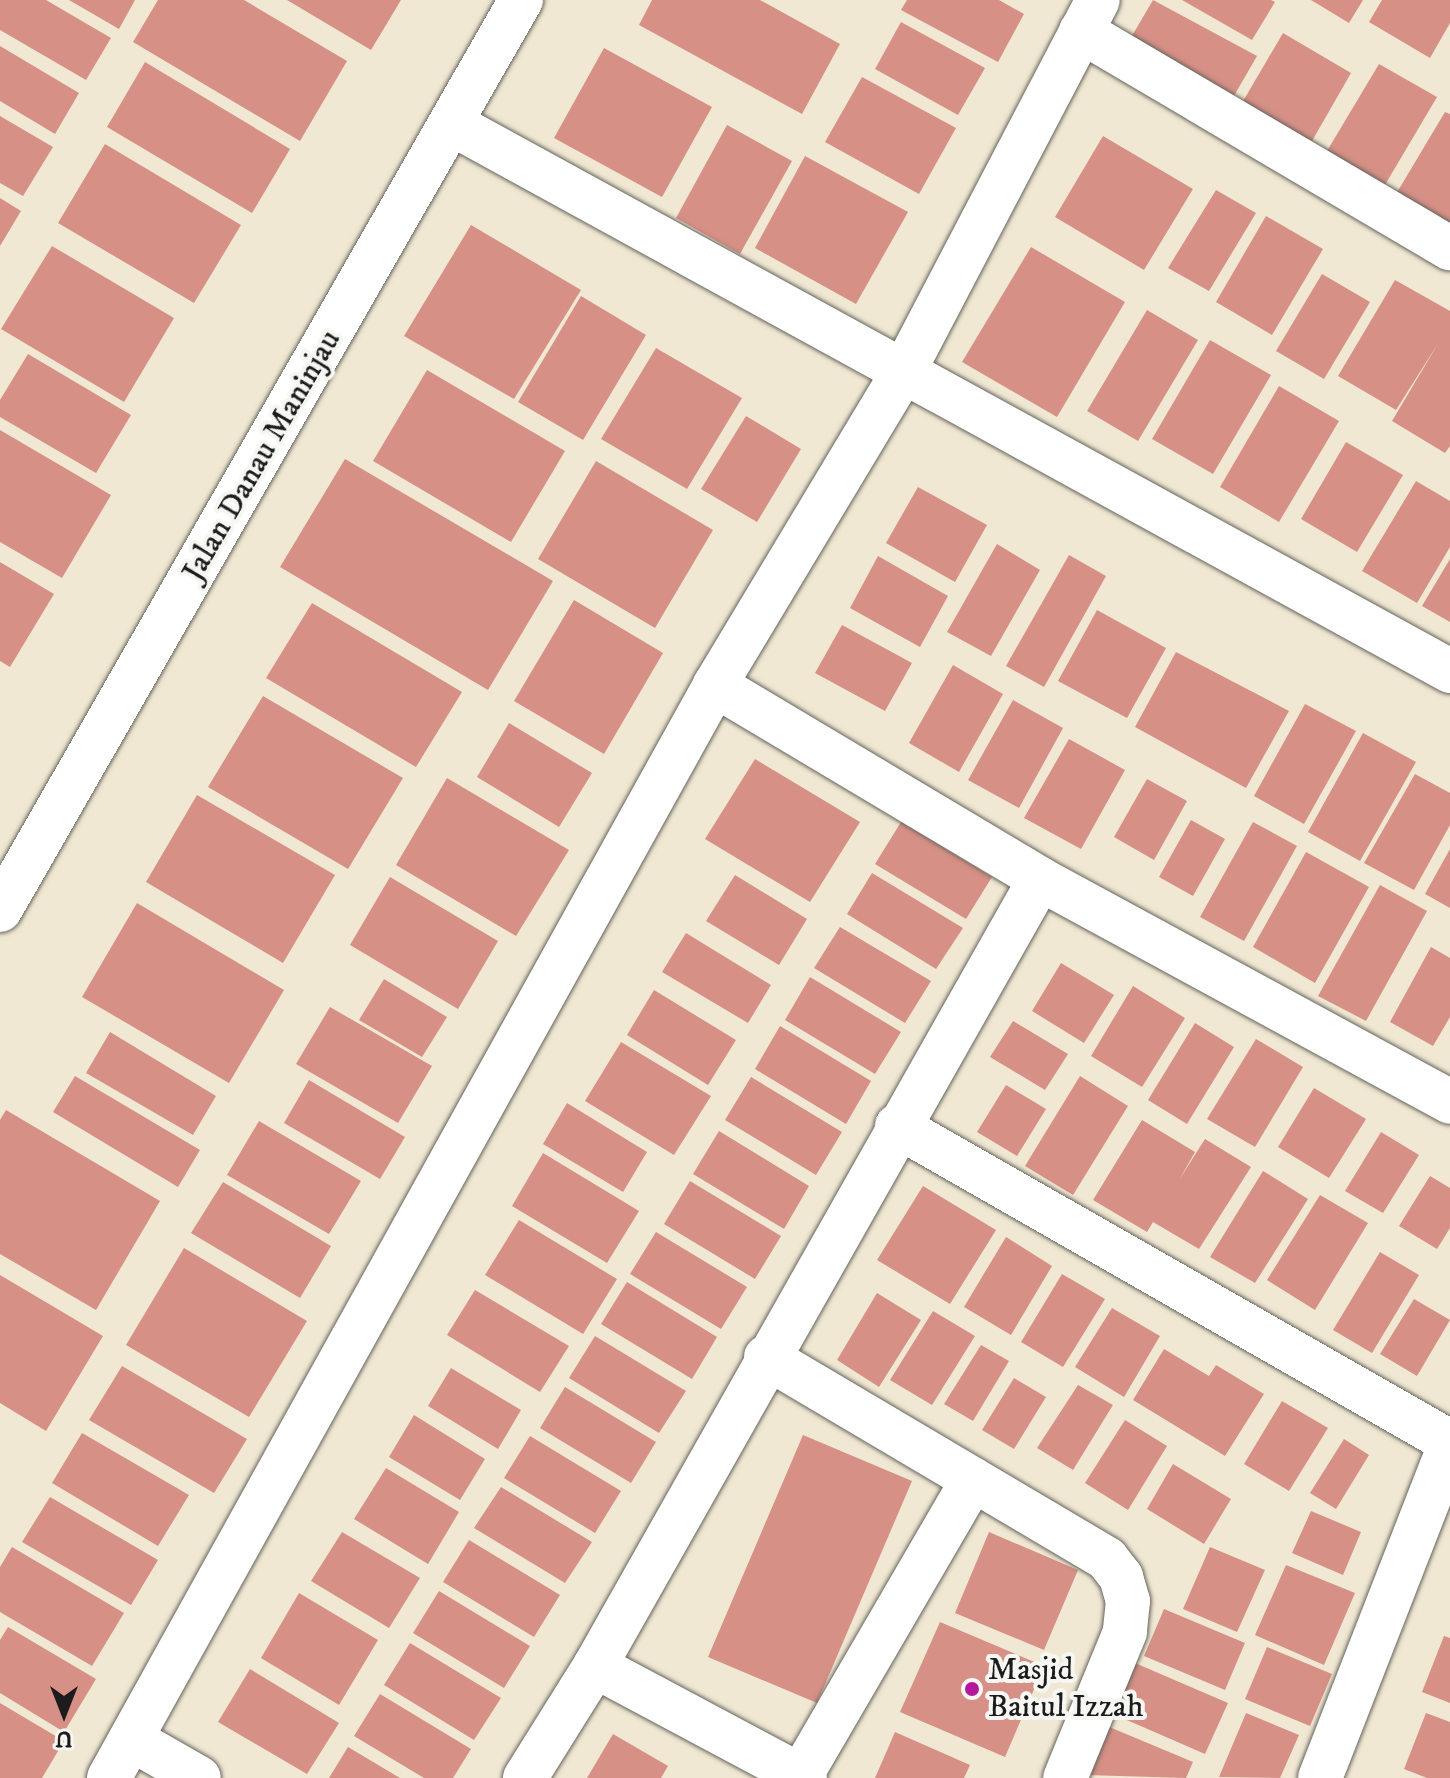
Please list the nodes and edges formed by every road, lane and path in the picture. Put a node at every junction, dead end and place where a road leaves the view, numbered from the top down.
1 (521, 0) edge
2 (1090, 16) edge
3 (454, 125) junction
4 (1450, 248) edge
5 (905, 369) junction
6 (1450, 671) edge
7 (715, 685) junction
8 (1040, 879) junction
9 (0, 910) edge
10 (1450, 1102) edge
11 (897, 1126) junction
12 (766, 1357) junction
13 (1450, 1444) edge
14 (973, 1479) junction
15 (595, 1666) junction
16 (131, 1739) junction
17 (803, 1777) edge
18 (109, 1778) edge
19 (199, 1778) edge
20 (525, 1778) edge
21 (1065, 1778) edge
22 (1320, 1778) edge

1 - 3 street, Jalan Danau Maninjau
2 - 4 street
2 - 5 street
3 - 5 street
3 - 9 street, Jalan Danau Maninjau
5 - 6 street
5 - 7 street
7 - 8 street
7 - 16 street
8 - 10 street
8 - 11 street
11 - 12 street
11 - 13 street
12 - 14 street
12 - 15 street
13 - 22 street
14 - 17 street
14 - 21 street
15 - 17 street
15 - 20 street
16 - 18 street
16 - 19 street

